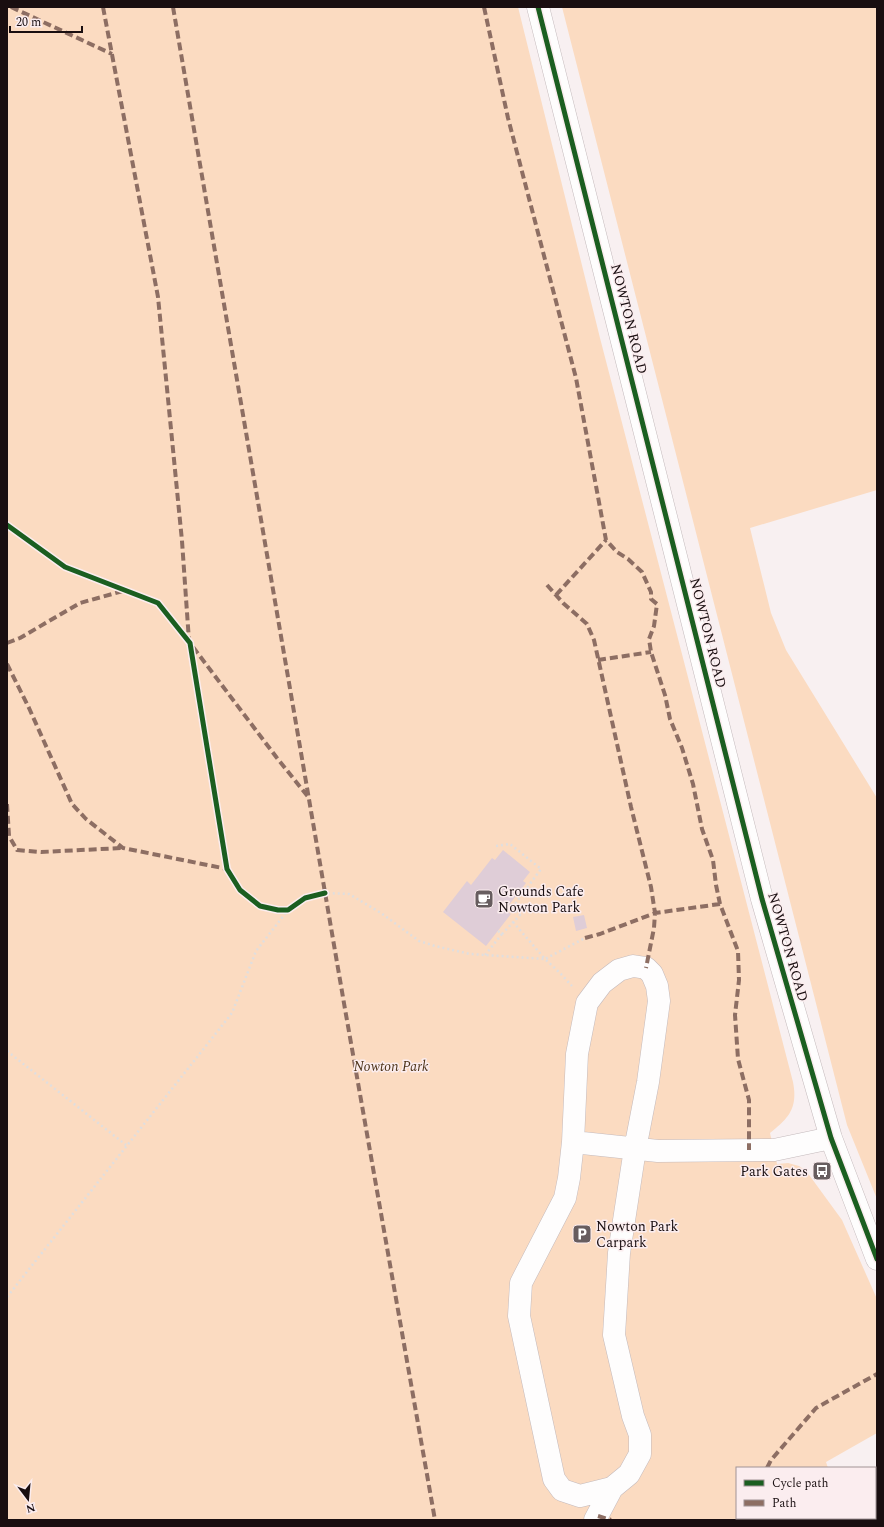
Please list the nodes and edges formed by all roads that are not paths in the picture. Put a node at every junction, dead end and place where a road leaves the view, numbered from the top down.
1 (538, 7) edge
2 (830, 1138) junction
3 (573, 1142) junction
4 (635, 1149) junction
5 (877, 1259) edge
6 (612, 1488) junction
7 (595, 1520) edge

1 - 2 street, NOWTON ROAD
2 - 4 street
2 - 5 street, NOWTON ROAD
3 - 4 street
3 - 4 street
3 - 6 street
4 - 6 street
6 - 7 street

